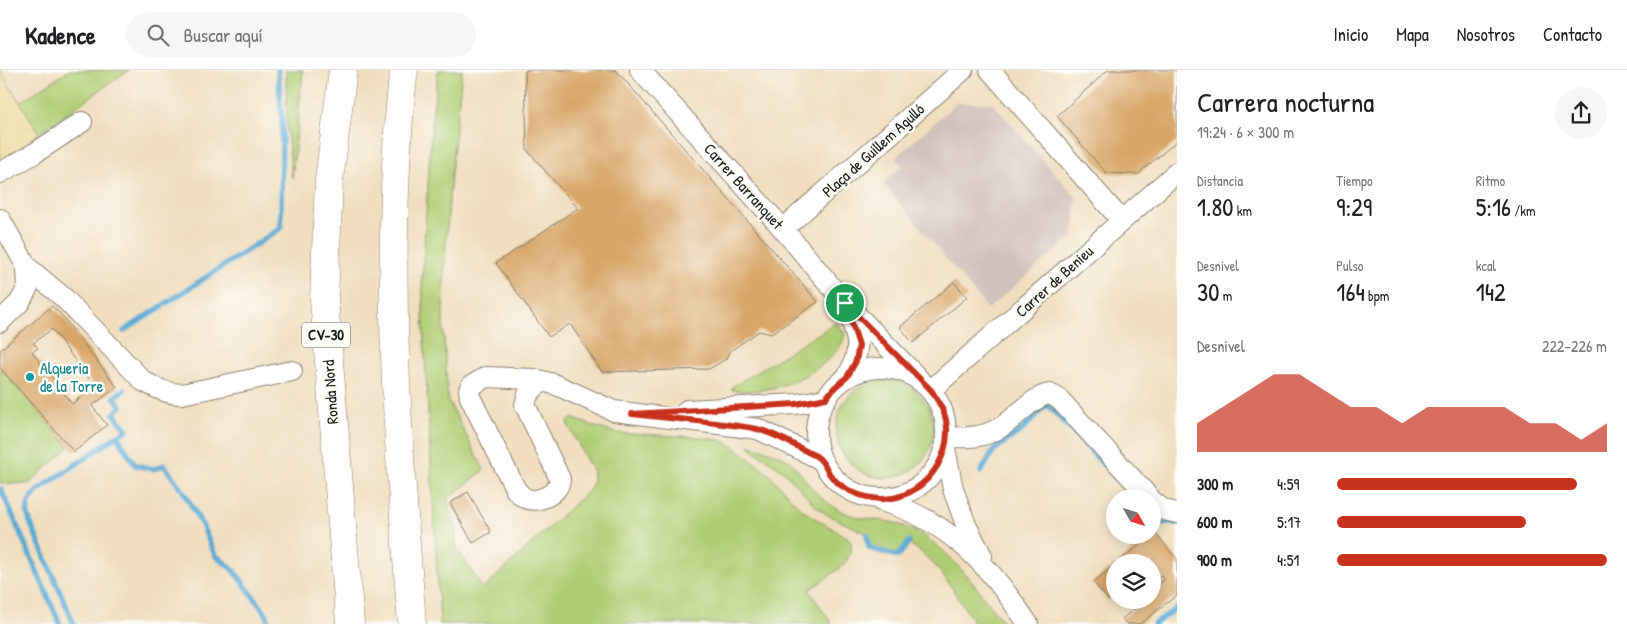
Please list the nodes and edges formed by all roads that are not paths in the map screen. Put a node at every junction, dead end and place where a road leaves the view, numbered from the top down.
1 (343, 70) edge
2 (404, 70) edge
3 (640, 70) edge
4 (963, 70) edge
5 (990, 70) edge
6 (82, 122) dead end
7 (1177, 172) edge
8 (0, 173) edge
9 (0, 219) edge
10 (1122, 220) junction
11 (783, 229) junction
12 (27, 267) junction
13 (845, 303) junction
14 (0, 322) edge
15 (292, 371) dead end
16 (847, 377) junction
17 (542, 381) junction
18 (924, 384) junction
19 (826, 398) junction
20 (632, 414) junction
21 (946, 443) junction
22 (820, 459) junction
23 (1142, 489) edge
24 (872, 499) junction
25 (1161, 508) edge
26 (1177, 513) edge
27 (991, 573) junction
28 (1017, 606) junction
29 (350, 624) edge
30 (412, 624) edge
31 (1028, 624) edge
32 (1033, 624) edge

1 - 29 highway, Ronda Nord / CV-30
2 - 30 highway
3 - 11 street, Carrer Barranquet
4 - 11 street, Plaça de Guillem Agulló
5 - 10 street
6 - 8 street
7 - 10 street, Carrer de Benieu
9 - 12 street
10 - 18 street, Carrer de Benieu
11 - 13 street, Carrer Barranquet
12 - 14 street
12 - 15 street
13 - 16 street
13 - 18 street, Carrer Barranquet
16 - 18 street
16 - 19 street
17 - 17 street
17 - 20 street
18 - 21 street
19 - 20 street
19 - 22 street
20 - 22 street
21 - 23 street
21 - 24 street
21 - 27 street
22 - 24 street
24 - 27 street
25 - 26 street
27 - 28 street
28 - 31 street
28 - 32 street

